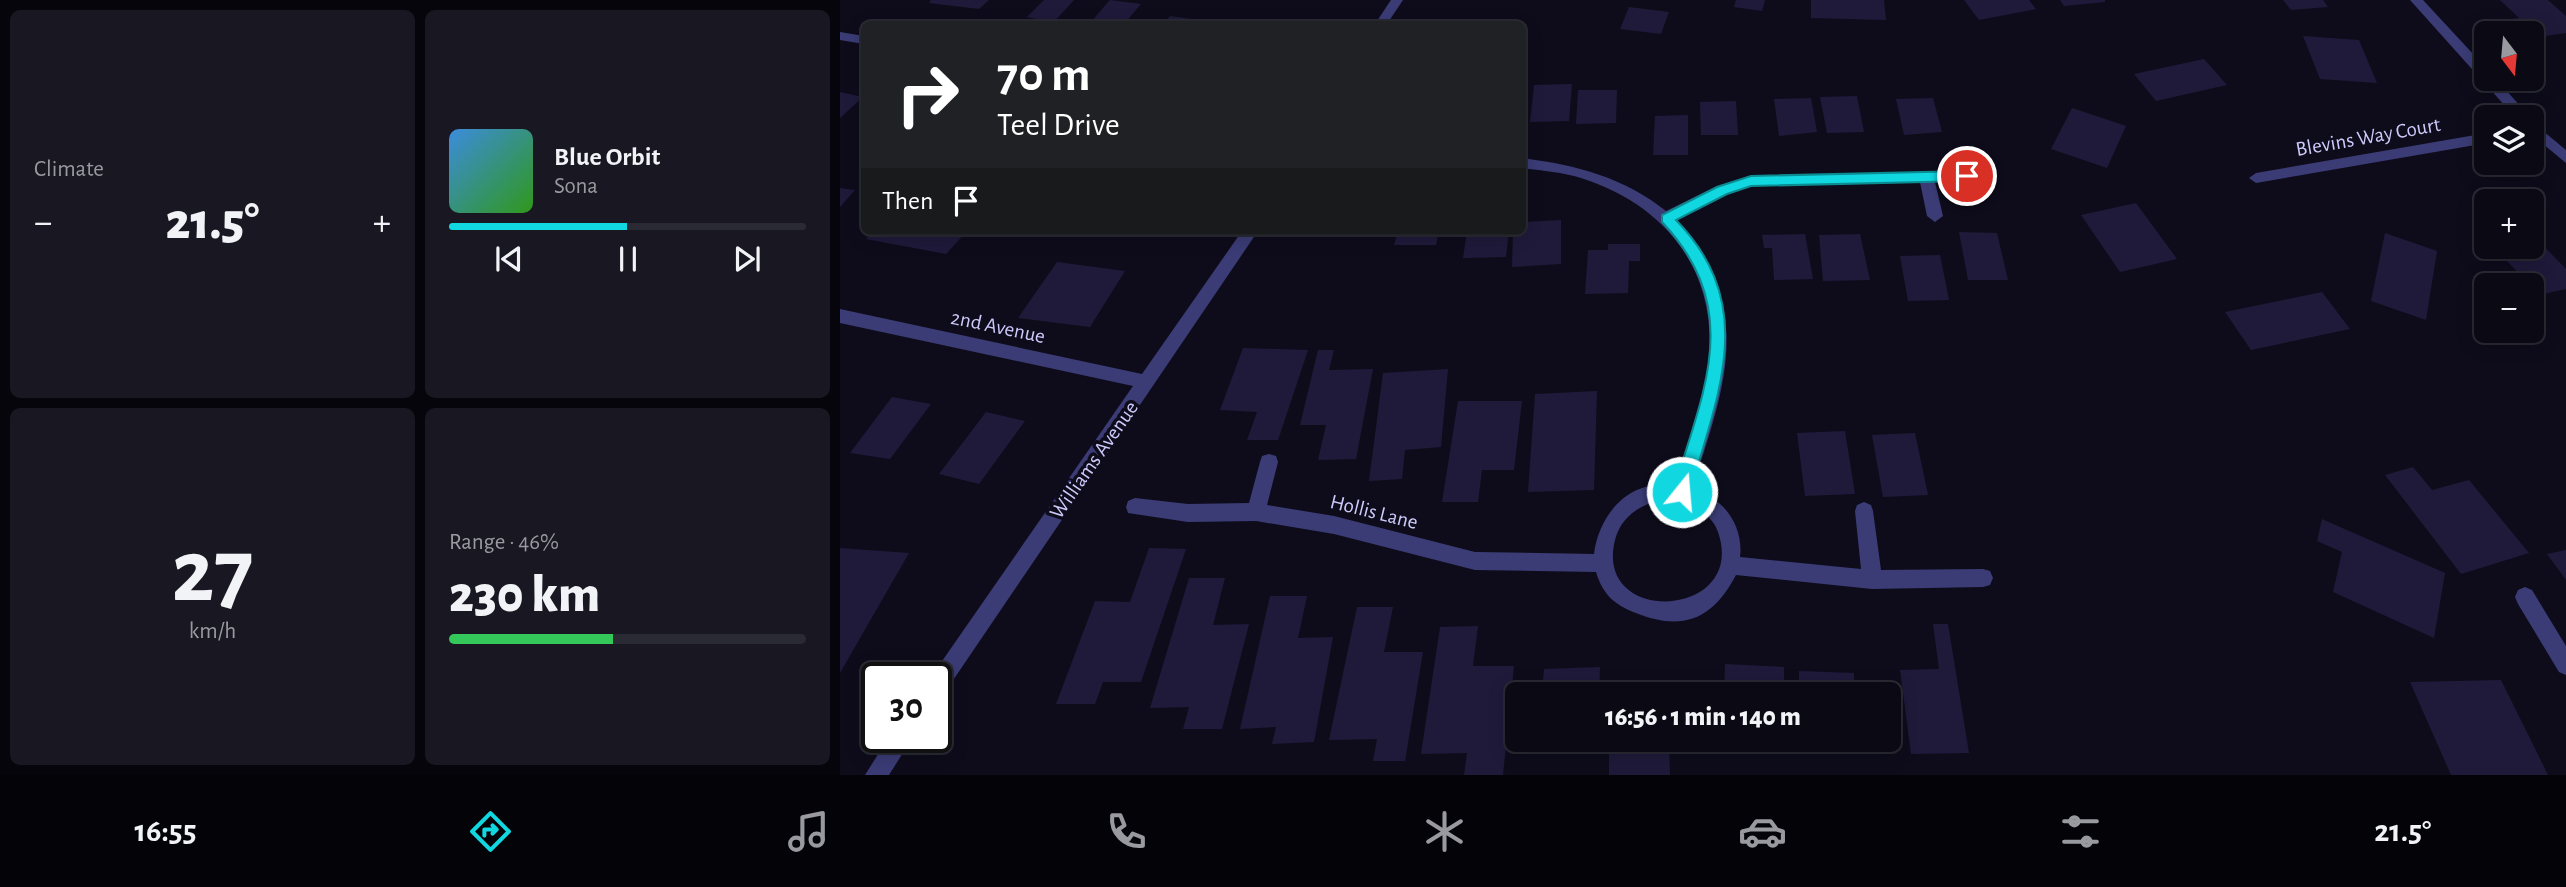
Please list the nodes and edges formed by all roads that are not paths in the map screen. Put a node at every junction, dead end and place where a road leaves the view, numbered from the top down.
1 (1397, 0) edge
2 (2416, 0) edge
3 (1383, 21) edge
4 (840, 36) edge
5 (861, 40) edge
6 (2512, 105) edge
7 (2544, 139) edge
8 (2474, 140) edge
9 (2566, 158) edge
10 (1526, 164) edge
11 (1987, 175) dead end
12 (1927, 178) junction
13 (2256, 178) dead end
14 (1935, 216) dead end
15 (1667, 218) junction
16 (1247, 235) edge
17 (840, 316) edge
18 (1147, 382) junction
19 (1269, 462) dead end
20 (1682, 492) junction
21 (1135, 506) dead end
22 (1864, 511) dead end
23 (1256, 512) junction
24 (1603, 563) junction
25 (1732, 565) junction
26 (1983, 578) dead end
27 (1872, 580) junction
28 (2525, 597) dead end
29 (952, 665) edge
30 (2566, 665) edge
31 (891, 753) edge
32 (876, 775) edge

1 - 3 street
2 - 6 street
4 - 5 street
7 - 9 street
8 - 13 street, Blevins Way Court
10 - 15 street
11 - 12 street
12 - 14 street
12 - 15 street
15 - 20 street
16 - 18 street, Williams Avenue
17 - 18 street, 2nd Avenue
18 - 29 street, Williams Avenue
19 - 23 street
20 - 24 street
20 - 25 street
21 - 23 street, Hollis Lane
22 - 27 street
23 - 24 street, Hollis Lane
24 - 25 street
25 - 27 street
26 - 27 street
28 - 30 street
31 - 32 street

